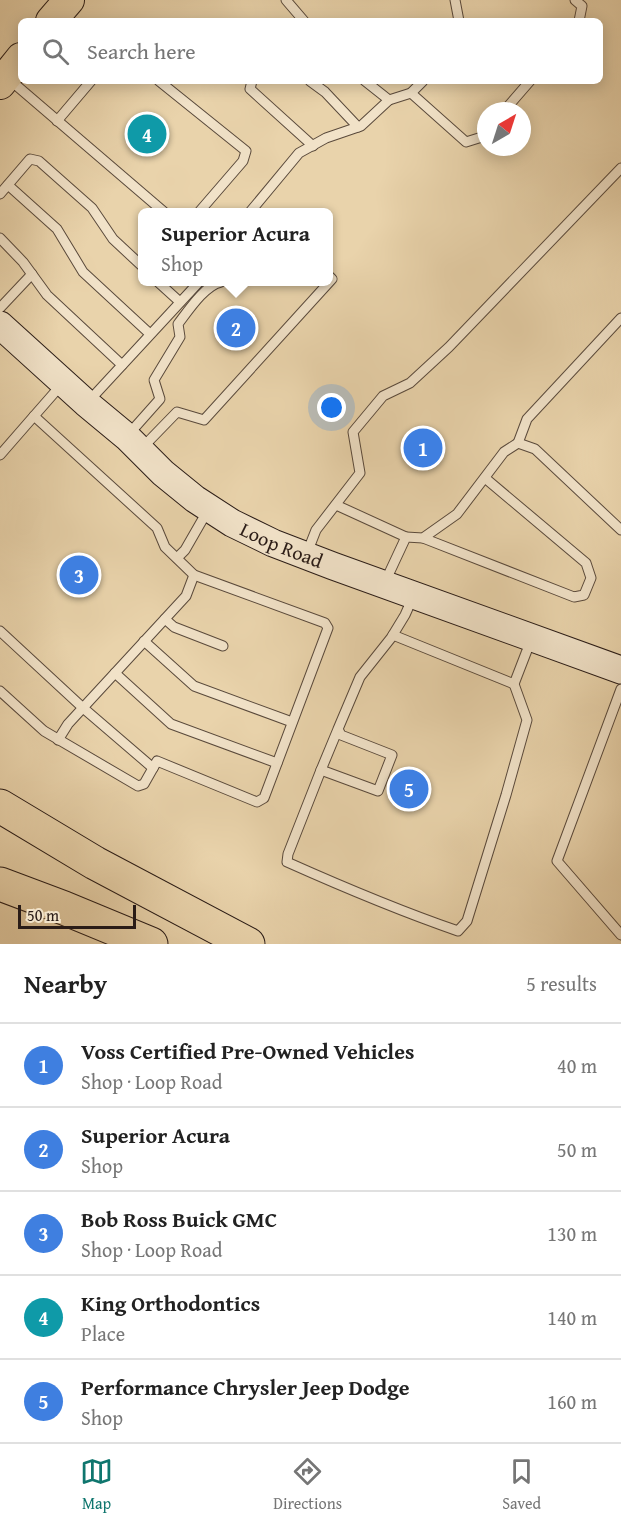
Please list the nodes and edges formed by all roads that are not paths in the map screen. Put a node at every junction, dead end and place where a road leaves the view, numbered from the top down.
1 (69, 0) edge
2 (286, 0) edge
3 (455, 0) edge
4 (575, 0) edge
5 (54, 18) edge
6 (301, 18) edge
7 (458, 18) edge
8 (580, 18) edge
9 (20, 84) edge
10 (88, 84) edge
11 (163, 84) edge
12 (251, 84) edge
13 (314, 84) edge
14 (369, 84) edge
15 (420, 84) edge
16 (527, 84) edge
17 (411, 93) junction
18 (389, 100) junction
19 (512, 102) edge
20 (57, 121) junction
21 (358, 127) junction
22 (477, 139) edge
23 (313, 146) junction
24 (621, 168) edge
25 (8, 185) junction
26 (0, 194) edge
27 (158, 208) edge
28 (203, 208) edge
29 (254, 208) edge
30 (0, 238) edge
31 (138, 262) edge
32 (32, 274) junction
33 (162, 286) edge
34 (195, 286) edge
35 (212, 286) edge
36 (326, 286) edge
37 (180, 302) junction
38 (0, 308) edge
39 (621, 318) edge
40 (6, 334) edge
41 (150, 334) junction
42 (122, 365) junction
43 (63, 383) junction
44 (86, 403) junction
45 (34, 416) junction
46 (519, 443) junction
47 (133, 444) junction
48 (0, 455) edge
49 (485, 478) junction
50 (336, 505) junction
51 (209, 508) junction
52 (621, 530) edge
53 (406, 537) junction
54 (423, 538) junction
55 (306, 555) junction
56 (177, 558) junction
57 (194, 575) junction
58 (384, 584) junction
59 (414, 595) junction
60 (165, 619) junction
61 (0, 631) edge
62 (393, 636) junction
63 (532, 638) junction
64 (144, 641) junction
65 (223, 646) dead end
66 (621, 670) edge
67 (115, 673) junction
68 (514, 684) junction
69 (621, 689) edge
70 (0, 691) edge
71 (82, 707) junction
72 (292, 722) junction
73 (339, 729) junction
74 (58, 740) junction
75 (277, 763) junction
76 (153, 768) junction
77 (321, 770) junction
78 (0, 806) edge
79 (0, 884) edge
80 (621, 935) edge
81 (151, 944) edge
82 (248, 944) edge

1 - 5 main road
2 - 6 lane
3 - 7 lane
4 - 8 lane
9 - 20 lane
10 - 20 lane
11 - 28 lane
12 - 23 lane
13 - 21 lane
14 - 18 lane
15 - 17 lane
16 - 19 lane
17 - 18 lane
17 - 22 lane
18 - 21 lane
20 - 27 lane
21 - 23 lane
23 - 29 lane
24 - 50 lane
25 - 26 lane
25 - 31 lane
25 - 41 lane
30 - 32 lane
32 - 38 lane
32 - 42 lane
33 - 37 lane
34 - 37 lane
35 - 47 lane
36 - 47 lane
37 - 41 lane
39 - 46 lane
40 - 43 street, Loop Road
41 - 42 lane
42 - 44 lane
43 - 44 street, Loop Road
43 - 45 lane
44 - 47 street, Loop Road
45 - 48 lane
45 - 56 lane
46 - 49 lane
46 - 52 lane
47 - 51 street, Loop Road
49 - 54 lane
49 - 54 lane
50 - 53 lane
50 - 55 lane
51 - 55 street, Loop Road
51 - 56 lane
53 - 54 lane
53 - 58 lane
55 - 58 street, Loop Road
56 - 57 lane
57 - 60 lane
57 - 72 lane
58 - 59 street, Loop Road
59 - 62 lane
59 - 63 street, Loop Road
60 - 64 lane
60 - 65 lane
61 - 71 lane
62 - 68 lane
62 - 73 lane
63 - 66 street, Loop Road
63 - 68 lane
64 - 67 lane
64 - 72 lane
67 - 71 lane
67 - 75 lane
68 - 77 lane
69 - 80 lane
70 - 74 lane
71 - 74 lane
71 - 76 lane
72 - 75 lane
73 - 77 lane
73 - 77 lane
74 - 76 lane
75 - 76 lane
78 - 82 highway
79 - 81 highway

